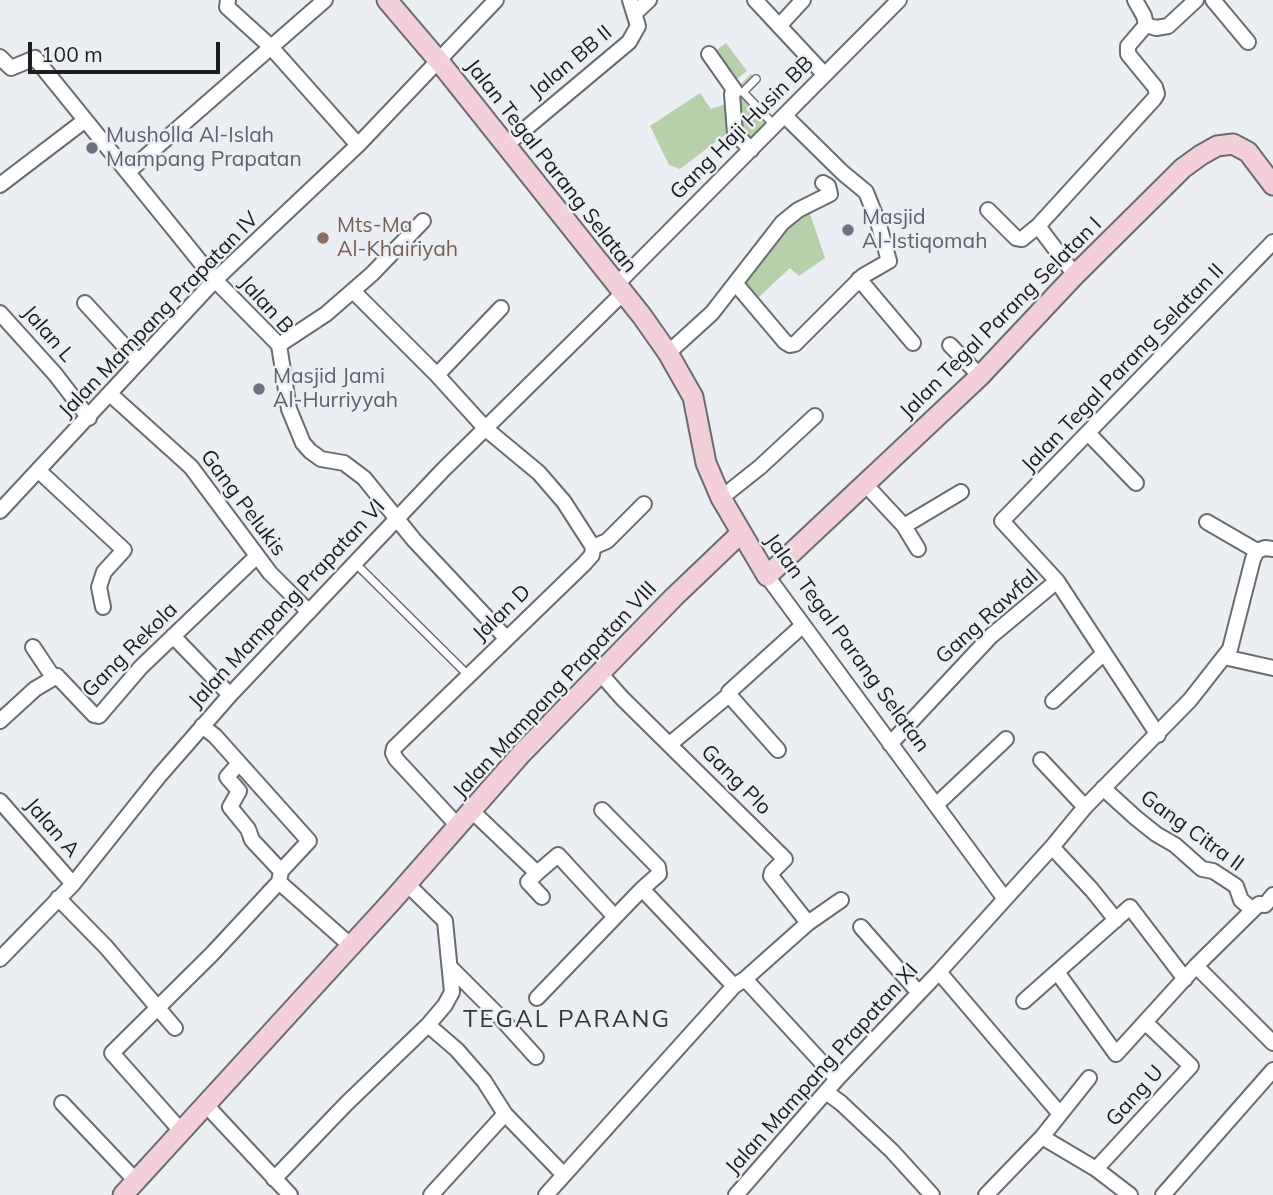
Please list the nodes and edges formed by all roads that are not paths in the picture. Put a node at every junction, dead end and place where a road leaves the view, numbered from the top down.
1 (228, 0) edge
2 (325, 0) edge
3 (387, 0) edge
4 (496, 0) edge
5 (649, 0) edge
6 (755, 0) edge
7 (803, 0) edge
8 (1135, 0) edge
9 (1196, 0) edge
10 (1213, 0) edge
11 (890, 3) edge
12 (632, 7) edge
13 (1146, 24) junction
14 (779, 26) junction
15 (1248, 42) dead end
16 (271, 46) junction
17 (709, 54) dead end
18 (0, 57) edge
19 (438, 60) junction
20 (824, 74) junction
21 (756, 79) dead end
22 (780, 120) junction
23 (84, 121) junction
24 (358, 145) junction
25 (506, 145) junction
26 (751, 150) junction
27 (128, 172) junction
28 (822, 183) dead end
29 (0, 185) edge
30 (1273, 185) edge
31 (988, 210) dead end
32 (423, 221) dead end
33 (1038, 226) junction
34 (1273, 242) edge
35 (1075, 275) junction
36 (859, 279) junction
37 (215, 280) junction
38 (736, 284) junction
39 (619, 289) junction
40 (353, 291) junction
41 (85, 303) dead end
42 (501, 308) dead end
43 (1, 317) edge
44 (913, 343) dead end
45 (279, 345) junction
46 (950, 345) dead end
47 (668, 353) junction
48 (138, 361) junction
49 (437, 375) junction
50 (980, 376) junction
51 (110, 394) junction
52 (815, 416) dead end
53 (89, 418) junction
54 (486, 429) junction
55 (1089, 434) junction
56 (40, 471) junction
57 (1136, 483) dead end
58 (865, 484) junction
59 (961, 492) dead end
60 (721, 498) junction
61 (3, 503) edge
62 (644, 504) dead end
63 (397, 517) junction
64 (1002, 521) joint
65 (1207, 522) dead end
66 (904, 526) junction
67 (741, 533) junction
68 (593, 547) junction
69 (918, 549) dead end
70 (1273, 549) edge
71 (1257, 551) junction
72 (257, 556) junction
73 (355, 563) junction
74 (767, 576) junction
75 (1057, 581) junction
76 (103, 607) dead end
77 (309, 612) junction
78 (802, 626) junction
79 (173, 636) junction
80 (506, 638) junction
81 (33, 647) dead end
82 (1104, 653) junction
83 (1224, 657) junction
84 (1273, 668) edge
85 (600, 673) junction
86 (469, 676) junction
87 (53, 677) junction
88 (730, 694) junction
89 (230, 695) junction
90 (1053, 701) dead end
91 (0, 721) edge
92 (202, 726) junction
93 (1158, 735) junction
94 (1006, 739) dead end
95 (670, 744) junction
96 (890, 744) junction
97 (778, 750) dead end
98 (1041, 760) dead end
99 (239, 763) junction
100 (1103, 788) junction
101 (0, 801) edge
102 (936, 805) junction
103 (1085, 807) junction
104 (602, 810) dead end
105 (472, 811) junction
106 (458, 826) junction
107 (1052, 848) junction
108 (537, 873) junction
109 (280, 876) junction
110 (73, 884) junction
111 (407, 884) junction
112 (642, 890) junction
113 (1273, 895) edge
114 (542, 897) dead end
115 (58, 898) junction
116 (1005, 899) junction
117 (841, 900) dead end
118 (1253, 911) junction
119 (615, 917) junction
120 (1116, 920) junction
121 (808, 923) junction
122 (861, 927) dead end
123 (350, 945) junction
124 (0, 960) edge
125 (449, 966) junction
126 (1196, 967) junction
127 (939, 972) junction
128 (1057, 972) junction
129 (1185, 979) junction
130 (740, 983) junction
131 (919, 993) junction
132 (537, 998) dead end
133 (1024, 1001) dead end
134 (157, 1007) junction
135 (1145, 1022) junction
136 (428, 1025) junction
137 (175, 1028) dead end
138 (1273, 1043) edge
139 (536, 1057) dead end
140 (1273, 1070) edge
141 (1089, 1078) dead end
142 (836, 1079) junction
143 (826, 1092) junction
144 (62, 1103) dead end
145 (206, 1105) junction
146 (505, 1114) junction
147 (1060, 1114) junction
148 (182, 1132) junction
149 (1042, 1137) junction
150 (1096, 1169) junction
151 (563, 1174) junction
152 (274, 1179) junction
153 (130, 1188) edge
154 (290, 1195) edge
155 (431, 1195) edge
156 (546, 1195) edge
157 (736, 1195) edge
158 (932, 1195) edge
159 (986, 1195) edge
160 (1130, 1195) edge
161 (1163, 1195) edge

1 - 16 street
2 - 16 street
3 - 19 street, Jalan Tegal Parang Selatan
4 - 19 street, Jalan Mampang Prapatan IV
5 - 12 street
6 - 14 street
7 - 14 street
8 - 13 street
9 - 13 street
10 - 15 street
11 - 20 street, Gang Haji Husin BB
12 - 25 street, Jalan BB II
13 - 33 street
14 - 20 street
16 - 24 street
16 - 27 street
17 - 26 street
18 - 23 street, Jalan B
19 - 24 street, Jalan Mampang Prapatan IV
19 - 25 street, Jalan Tegal Parang Selatan
20 - 22 street, Gang Haji Husin BB
21 - 22 lane
22 - 26 street, Gang Haji Husin BB
22 - 36 street
23 - 27 street, Jalan B
23 - 29 street
24 - 37 street, Jalan Mampang Prapatan IV
25 - 39 street, Jalan Tegal Parang Selatan
26 - 39 street, Gang Haji Husin BB
27 - 37 street, Jalan B
28 - 38 street
30 - 35 street, Jalan Tegal Parang Selatan I
31 - 33 street
32 - 40 street
33 - 35 street
34 - 55 street, Jalan Tegal Parang Selatan II
35 - 50 street, Jalan Tegal Parang Selatan I
36 - 38 street
36 - 44 street
37 - 45 street, Jalan B
37 - 48 street, Jalan Mampang Prapatan IV
38 - 47 street
39 - 47 street, Jalan Tegal Parang Selatan
39 - 54 street, Jalan Mampang Prapatan VI
40 - 45 street
40 - 49 street
41 - 48 street
42 - 49 street
43 - 53 street, Jalan L
45 - 63 street, Jalan B
46 - 50 street
47 - 60 street, Jalan Tegal Parang Selatan
48 - 51 street, Jalan Mampang Prapatan IV
49 - 54 street
50 - 58 street, Jalan Tegal Parang Selatan I
51 - 53 street, Jalan Mampang Prapatan IV
51 - 72 street, Gang Pelukis
52 - 60 street
53 - 56 street, Jalan Mampang Prapatan IV
54 - 63 street, Jalan Mampang Prapatan VI
54 - 68 street
55 - 57 street
55 - 64 street, Jalan Tegal Parang Selatan II
56 - 61 street, Jalan Mampang Prapatan IV
56 - 76 street
58 - 66 street
58 - 74 street, Jalan Tegal Parang Selatan I
59 - 66 street
60 - 67 street, Jalan Tegal Parang Selatan
62 - 68 street, Jalan D
63 - 73 street, Jalan Mampang Prapatan VI
63 - 80 street, Jalan B
64 - 75 street, Gang Rawfal
65 - 71 street
66 - 69 street
67 - 74 street, Jalan Tegal Parang Selatan
67 - 85 street, Jalan Mampang Prapatan VIII
68 - 80 street, Jalan D
70 - 71 street
71 - 83 street, Jalan Mampang Prapatan XI
72 - 77 street, Gang Pelukis
72 - 79 street, Gang Rekola
73 - 77 street, Jalan Mampang Prapatan VI
73 - 86 lane
74 - 78 street, Jalan Tegal Parang Selatan
75 - 82 street
75 - 96 street, Gang Rawfal
77 - 89 street, Jalan Mampang Prapatan VI
78 - 88 street
78 - 96 street, Jalan Tegal Parang Selatan
79 - 87 street, Gang Rekola
79 - 89 street
80 - 86 street, Jalan D
81 - 87 street
82 - 90 street
82 - 93 street
83 - 84 street
83 - 93 street, Jalan Mampang Prapatan XI
85 - 95 street, Gang Plo
85 - 105 street, Jalan Mampang Prapatan VIII
86 - 106 street, Jalan D
87 - 91 street, Gang Rekola
88 - 95 street
88 - 97 street
89 - 92 street, Jalan Mampang Prapatan VI
92 - 99 street
92 - 110 street, Jalan Mampang Prapatan VI
93 - 100 street, Jalan Mampang Prapatan XI
94 - 102 street
95 - 121 street, Gang Plo
96 - 102 street, Jalan Tegal Parang Selatan
98 - 103 street
99 - 109 street
99 - 109 street
100 - 103 street, Jalan Mampang Prapatan XI
100 - 118 street, Gang Citra II
101 - 110 street, Jalan A
102 - 116 street, Jalan Tegal Parang Selatan
103 - 107 street, Jalan Mampang Prapatan XI
104 - 112 street
105 - 106 street, Jalan Mampang Prapatan VIII
105 - 108 street
106 - 111 street, Jalan Mampang Prapatan VIII
107 - 116 street, Jalan Mampang Prapatan XI
107 - 120 street
108 - 114 street
108 - 119 street
109 - 123 street
109 - 134 street
110 - 115 street, Jalan Mampang Prapatan VI
111 - 123 street, Jalan Mampang Prapatan VIII
111 - 125 street
112 - 119 street
112 - 130 street
113 - 118 street
115 - 124 street, Jalan Mampang Prapatan VI
115 - 134 street
116 - 127 street, Jalan Mampang Prapatan XI
117 - 121 street
118 - 126 street
119 - 132 street
120 - 128 street
120 - 129 street
121 - 130 street
122 - 131 street
123 - 145 street, Jalan Mampang Prapatan VIII
125 - 136 street
125 - 139 street
126 - 129 street
126 - 138 street
127 - 131 street, Jalan Mampang Prapatan XI
127 - 147 street, Jalan Mampang Prapatan XI
128 - 133 street
128 - 135 street
129 - 135 street
130 - 142 street
130 - 151 street
131 - 142 street, Jalan Mampang Prapatan XI
134 - 137 street
134 - 148 street
135 - 150 street, Gang U
136 - 146 street
136 - 152 street
140 - 161 street
141 - 147 street
142 - 143 street, Jalan Mampang Prapatan XI
143 - 157 street, Jalan Mampang Prapatan XI
143 - 158 street
144 - 153 street
145 - 148 street, Jalan Mampang Prapatan VIII
145 - 152 street
146 - 151 street
146 - 155 street
147 - 149 street
148 - 153 street, Jalan Mampang Prapatan VIII
149 - 150 street
149 - 159 street
150 - 160 street
151 - 156 street
152 - 154 street

